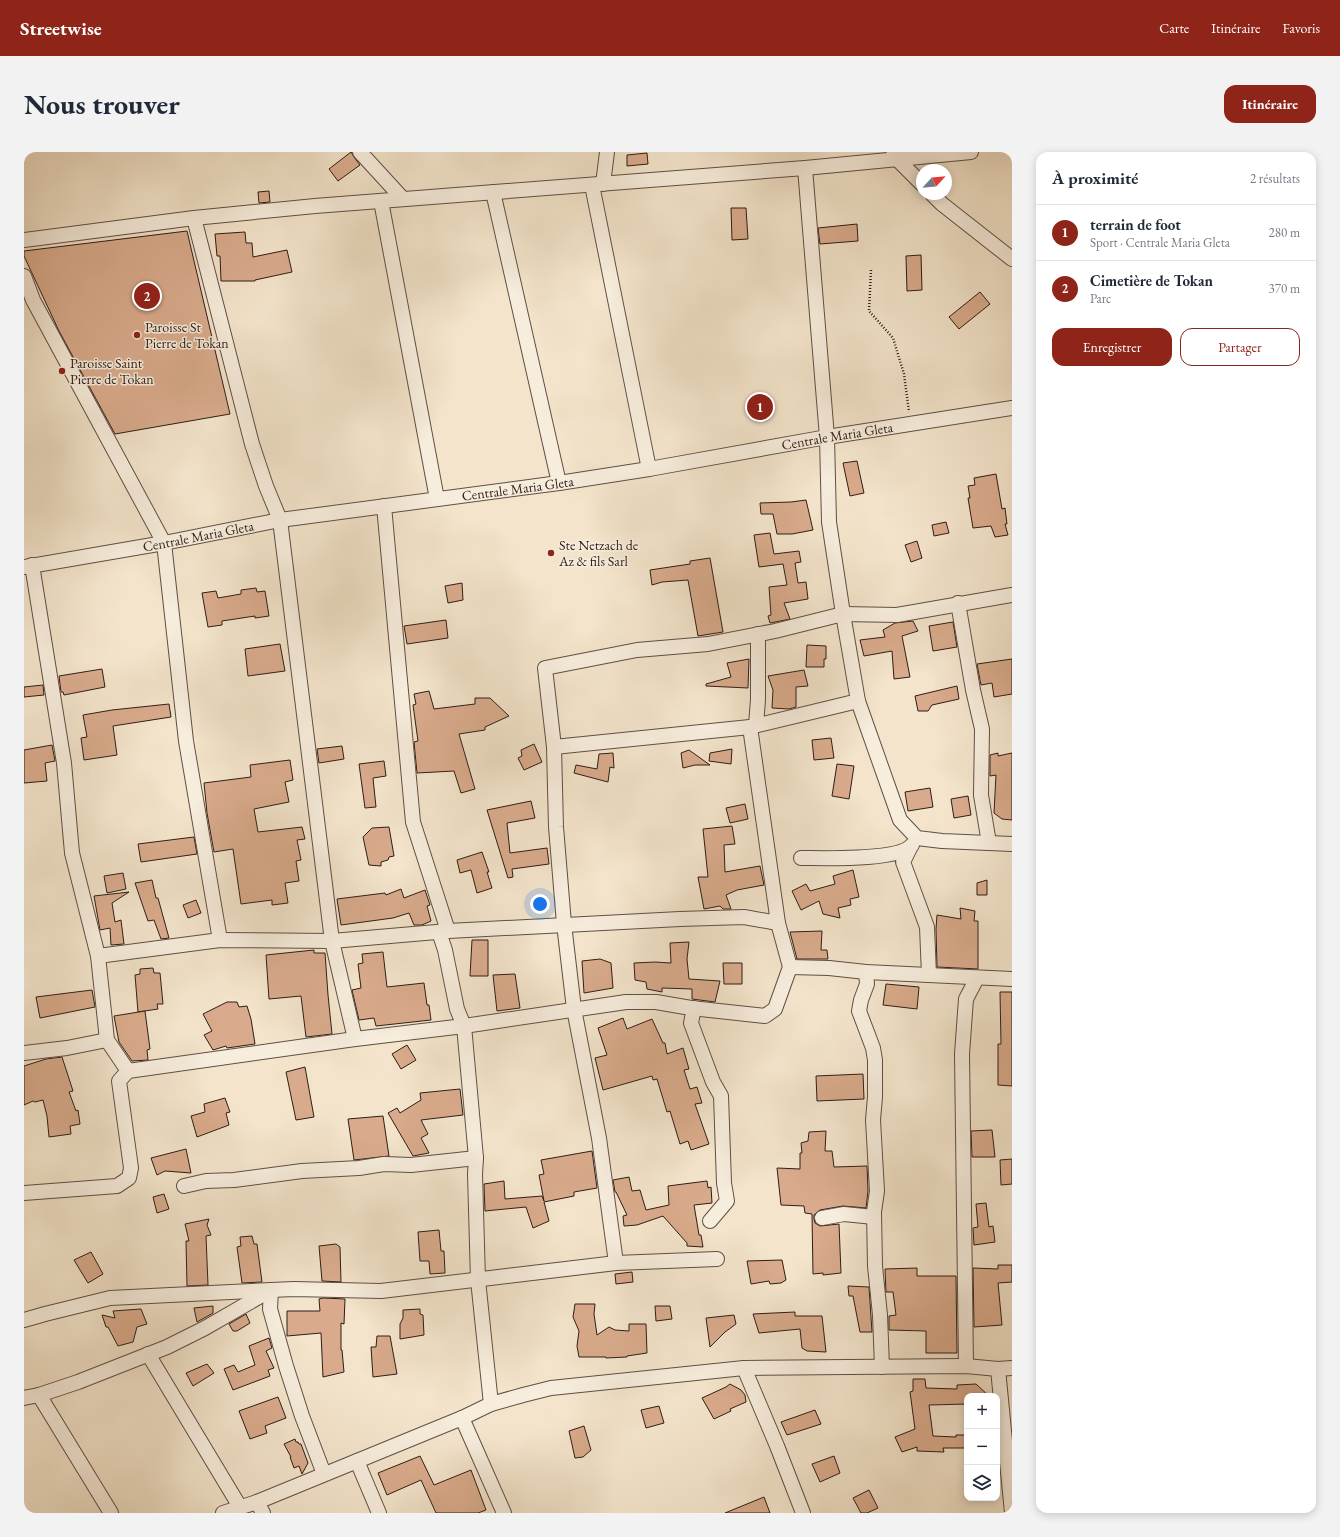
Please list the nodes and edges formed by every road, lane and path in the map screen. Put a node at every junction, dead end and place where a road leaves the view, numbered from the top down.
1 (360, 152) edge
2 (606, 152) edge
3 (971, 152) edge
4 (894, 156) edge
5 (805, 168) junction
6 (916, 178) edge
7 (597, 185) junction
8 (493, 192) junction
9 (403, 199) junction
10 (938, 200) edge
11 (381, 201) junction
12 (194, 218) junction
13 (24, 240) edge
14 (1012, 259) edge
15 (870, 270) dead end
16 (24, 276) edge
17 (1012, 408) edge
18 (911, 424) junction
19 (827, 437) junction
20 (649, 469) junction
21 (559, 483) junction
22 (437, 499) junction
23 (384, 506) junction
24 (280, 520) junction
25 (164, 543) junction
26 (28, 566) edge
27 (1012, 595) edge
28 (958, 603) junction
29 (843, 614) junction
30 (758, 634) junction
31 (858, 701) junction
32 (753, 726) junction
33 (554, 747) junction
34 (913, 843) junction
35 (989, 843) junction
36 (1012, 844) edge
37 (802, 858) dead end
38 (778, 923) junction
39 (564, 924) junction
40 (444, 931) junction
41 (220, 940) junction
42 (332, 941) junction
43 (98, 956) junction
44 (790, 967) junction
45 (866, 972) junction
46 (929, 976) junction
47 (977, 978) junction
48 (1012, 979) edge
49 (694, 1008) junction
50 (574, 1009) junction
51 (464, 1026) junction
52 (355, 1039) junction
53 (107, 1040) junction
54 (24, 1053) edge
55 (128, 1071) junction
56 (476, 1158) junction
57 (184, 1186) dead end
58 (24, 1193) edge
59 (874, 1217) junction
60 (822, 1218) dead end
61 (710, 1221) dead end
62 (717, 1259) dead end
63 (616, 1263) junction
64 (478, 1280) junction
65 (271, 1290) junction
66 (24, 1320) edge
67 (148, 1354) junction
68 (966, 1366) junction
69 (882, 1367) junction
70 (744, 1368) junction
71 (1005, 1368) edge
72 (39, 1395) junction
73 (24, 1398) edge
74 (491, 1404) junction
75 (462, 1418) junction
76 (357, 1461) junction
77 (324, 1474) junction
78 (240, 1507) junction
79 (260, 1507) edge
80 (111, 1513) edge
81 (223, 1513) edge
82 (379, 1513) edge
83 (504, 1513) edge
84 (802, 1513) edge
85 (1012, 1513) edge

1 - 9 street
2 - 7 street
3 - 4 street
4 - 5 street
4 - 6 street
5 - 7 street
5 - 19 street
7 - 8 street
7 - 20 street
8 - 9 street
8 - 21 street
9 - 11 street
10 - 14 street
11 - 12 street
11 - 22 street
12 - 13 street
12 - 24 street
15 - 18 path
16 - 25 street
17 - 18 street, Centrale Maria Gleta
18 - 19 street, Centrale Maria Gleta
19 - 20 street, Centrale Maria Gleta
19 - 29 street
20 - 21 street, Centrale Maria Gleta
21 - 22 street, Centrale Maria Gleta
22 - 23 street, Centrale Maria Gleta
23 - 24 street, Centrale Maria Gleta
23 - 40 street
24 - 25 street, Centrale Maria Gleta
24 - 42 street
25 - 26 street, Centrale Maria Gleta
25 - 41 street
26 - 43 street
27 - 28 street
28 - 29 street
28 - 35 street
29 - 30 street
29 - 31 street
30 - 32 street
30 - 33 street
31 - 32 street
31 - 34 street
32 - 33 street
32 - 38 street
33 - 39 street
34 - 35 street
34 - 37 street
34 - 46 street
35 - 36 street
38 - 39 street
38 - 44 street
39 - 40 street
39 - 50 street
40 - 42 street
40 - 51 street
41 - 42 street
41 - 43 street
42 - 52 street
43 - 53 street
44 - 45 street
44 - 49 street
45 - 46 street
45 - 59 street
46 - 47 street
47 - 48 street
47 - 68 street
49 - 50 street
49 - 61 street
50 - 51 street
50 - 63 street
51 - 52 street
51 - 56 street
52 - 55 street
53 - 54 street
53 - 55 street
55 - 58 street
56 - 57 street
56 - 64 street
59 - 60 street
59 - 69 street
62 - 63 street
63 - 64 street
64 - 65 street
64 - 74 street
65 - 66 street
65 - 67 street
65 - 77 street
67 - 72 street
67 - 78 street
68 - 69 street
68 - 71 street
69 - 70 street
70 - 74 street
70 - 84 street
71 - 85 street
72 - 73 street
72 - 80 street
74 - 75 street
75 - 76 street
75 - 83 street
76 - 77 street
76 - 82 street
77 - 79 street
78 - 79 street
78 - 81 street

